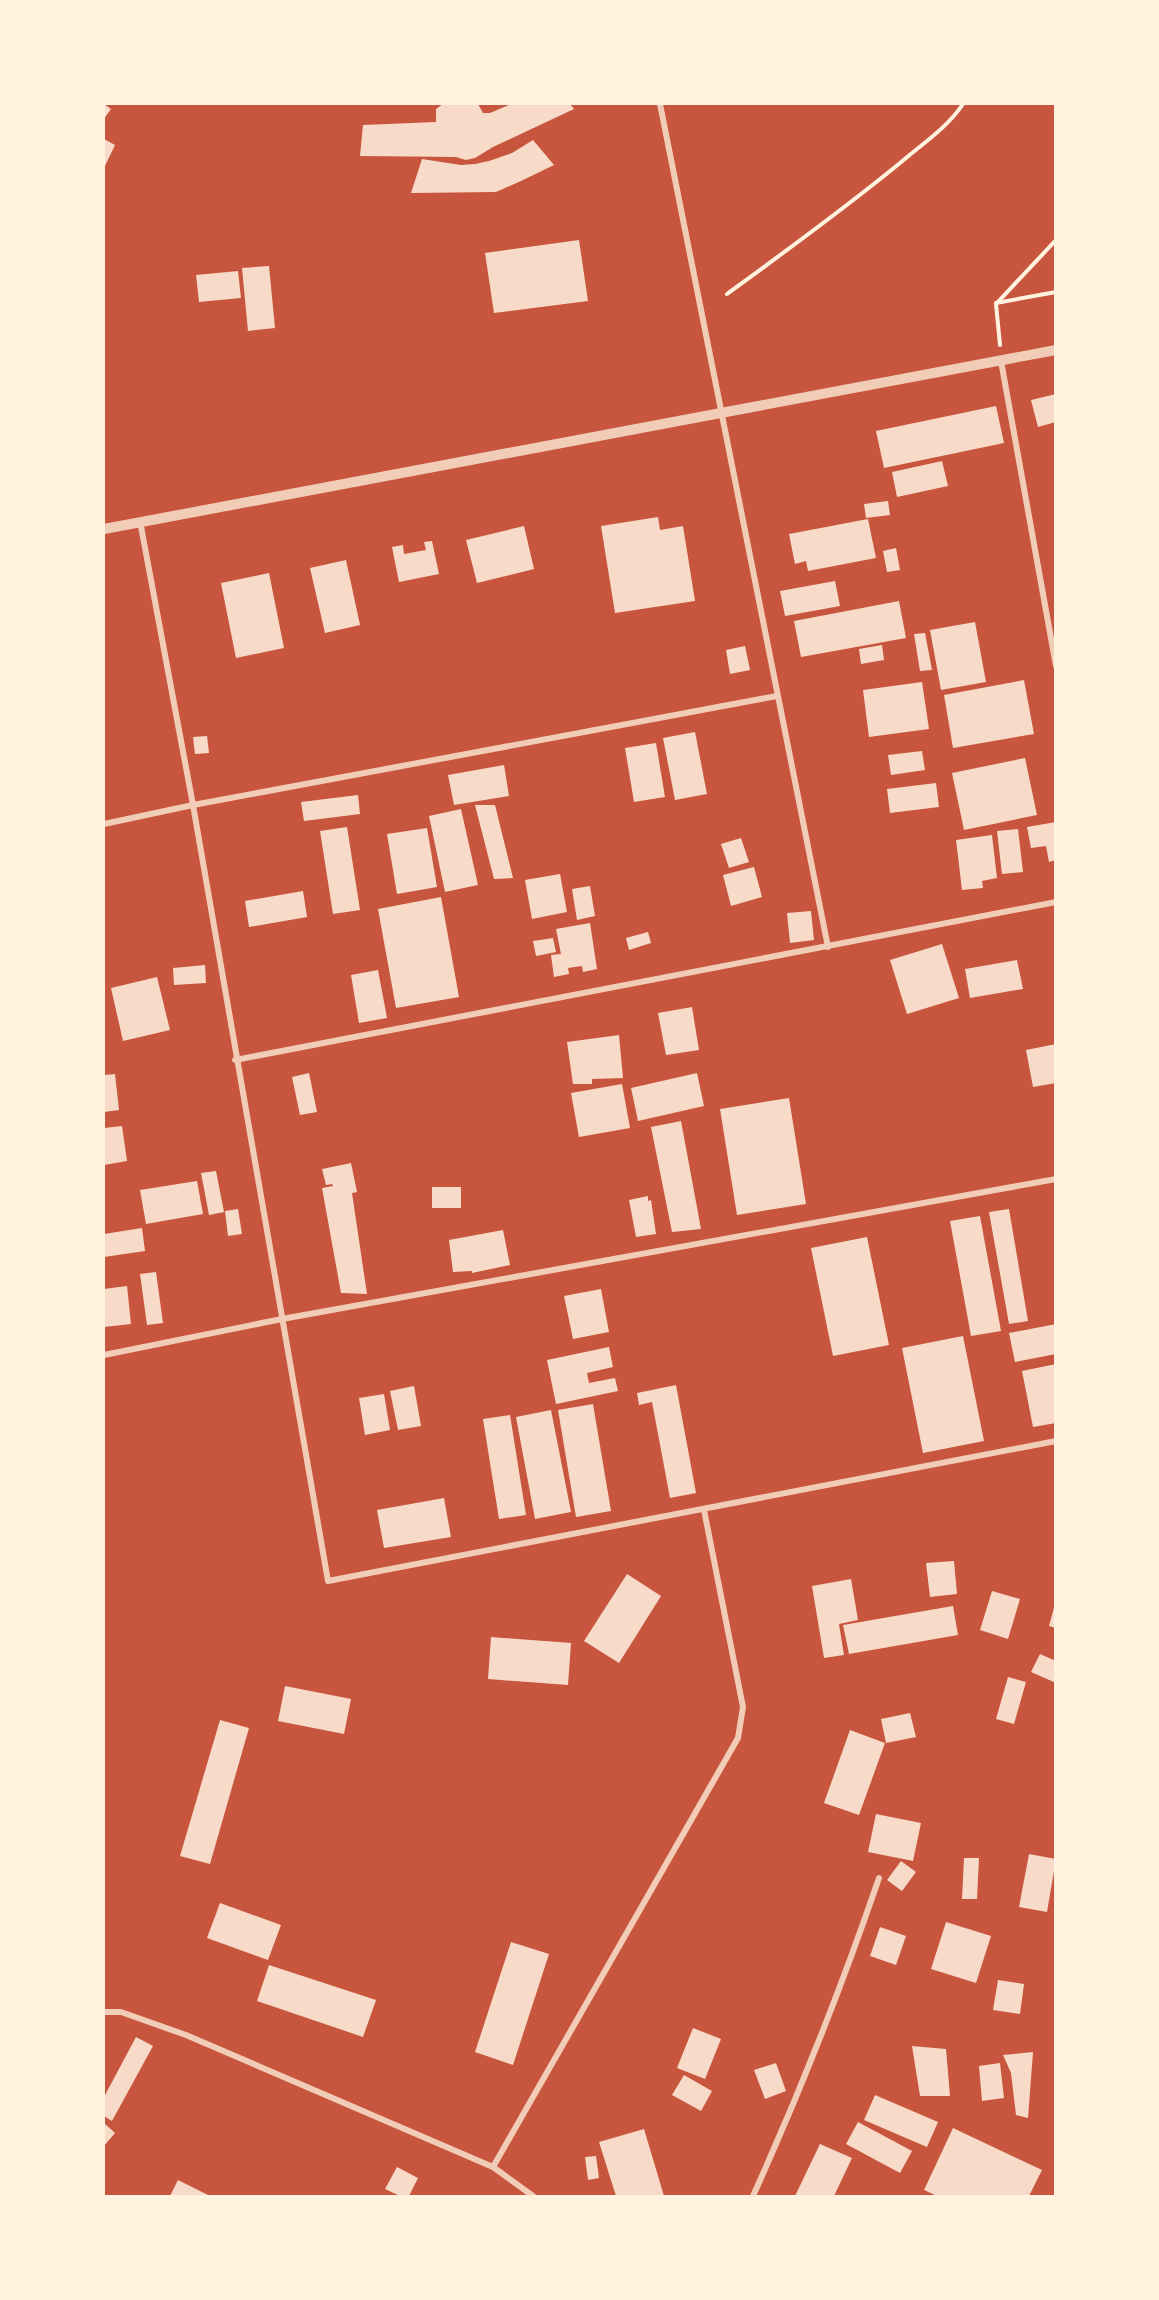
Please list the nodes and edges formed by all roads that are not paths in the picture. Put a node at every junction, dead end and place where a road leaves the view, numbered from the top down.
1 (660, 104) edge
2 (1056, 350) edge
3 (1001, 361) junction
4 (721, 414) junction
5 (140, 521) junction
6 (104, 529) edge
7 (1054, 652) edge
8 (1056, 666) edge
9 (777, 696) junction
10 (193, 805) junction
11 (104, 824) edge
12 (1056, 902) edge
13 (828, 947) junction
14 (236, 1060) junction
15 (1056, 1179) edge
16 (282, 1319) junction
17 (104, 1355) edge
18 (1056, 1441) edge
19 (704, 1510) junction
20 (879, 1878) dead end
21 (104, 2012) edge
22 (493, 2167) junction
23 (533, 2196) edge
24 (753, 2196) edge

1 - 4 street
2 - 3 street
3 - 4 street
3 - 7 street
4 - 5 street
4 - 9 street
5 - 6 street
5 - 10 street
7 - 8 street
9 - 10 street
9 - 13 street
10 - 11 street
10 - 14 street
12 - 13 street
13 - 14 street
14 - 16 street
15 - 16 street
16 - 17 street
16 - 19 street
18 - 19 street
19 - 22 street
20 - 24 street
21 - 22 street
22 - 23 street

